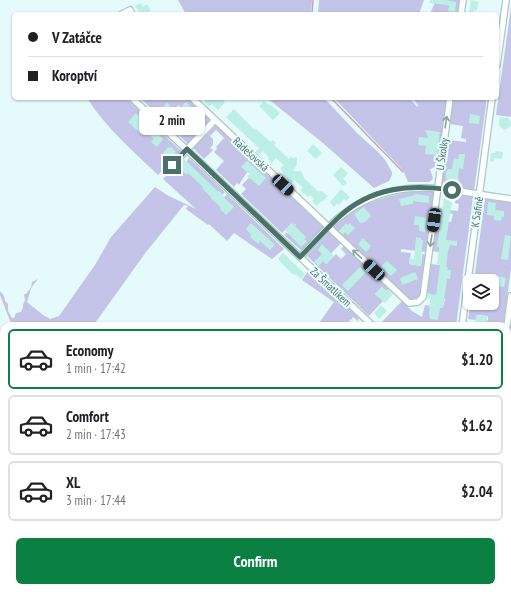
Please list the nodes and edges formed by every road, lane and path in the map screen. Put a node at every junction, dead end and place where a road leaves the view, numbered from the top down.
1 (463, 0) edge
2 (506, 0) edge
3 (461, 12) edge
4 (499, 51) edge
5 (134, 100) edge
6 (194, 100) edge
7 (450, 100) edge
8 (492, 100) edge
9 (215, 120) junction
10 (187, 149) junction
11 (172, 165) dead end
12 (438, 188) junction
13 (479, 194) junction
14 (511, 198) edge
15 (329, 228) junction
16 (300, 257) junction
17 (511, 296) edge
18 (418, 302) joint
19 (369, 322) edge
20 (463, 322) edge
21 (508, 322) edge

1 - 3 street
2 - 4 street
5 - 10 street, Za Šmatlíkem
6 - 9 street, Radešovská
12 -> 7 street, U Školky
8 - 13 street, K Safině
9 - 10 street
9 - 15 street, Radešovská
10 - 11 street
10 - 16 street, Za Šmatlíkem
12 - 13 street
12 - 15 street
12 -> 18 street, U Školky
13 - 14 street
13 - 20 street, K Safině
15 - 16 street
18 -> 15 street, Radešovská
16 - 19 street, Za Šmatlíkem
17 - 21 street

